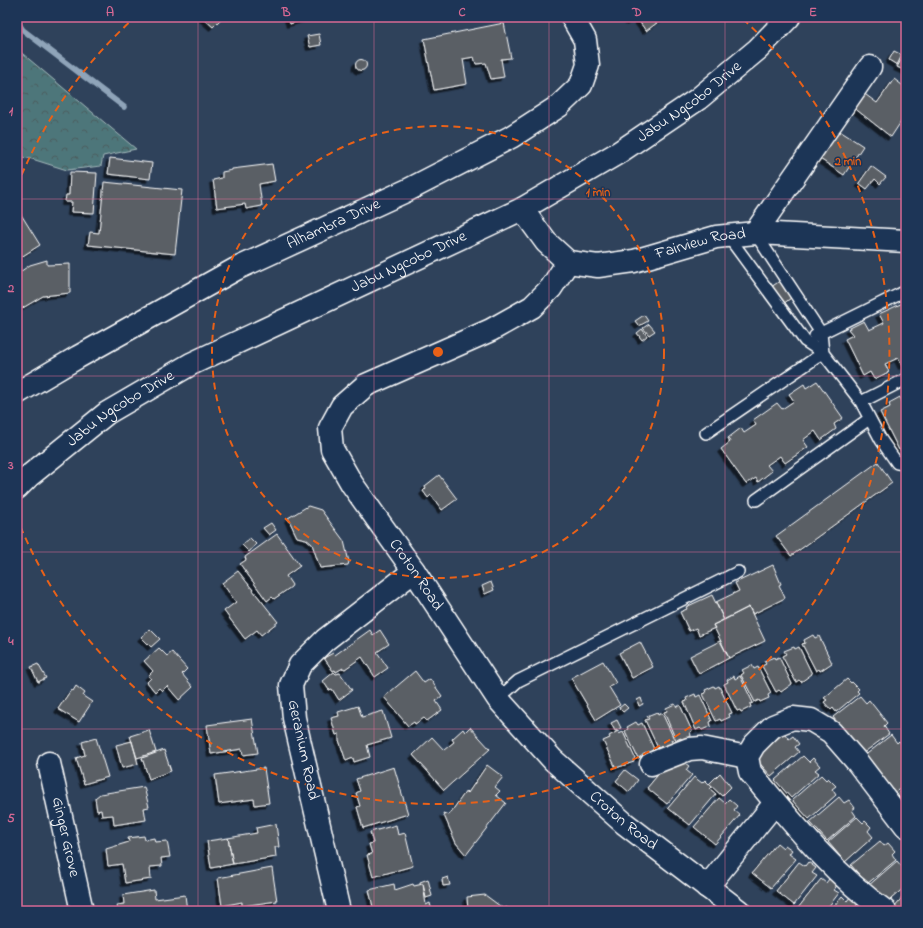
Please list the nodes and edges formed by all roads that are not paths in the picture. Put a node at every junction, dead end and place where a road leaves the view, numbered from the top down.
1 (572, 17) edge
2 (789, 17) edge
3 (870, 67) dead end
4 (522, 209) junction
5 (755, 232) junction
6 (728, 236) junction
7 (906, 241) edge
8 (568, 262) junction
9 (906, 290) edge
10 (822, 332) junction
11 (805, 341) junction
12 (823, 353) junction
13 (906, 379) edge
14 (17, 393) edge
15 (861, 402) junction
16 (869, 420) junction
17 (706, 433) dead end
18 (906, 464) edge
19 (17, 488) edge
20 (756, 500) dead end
21 (414, 571) junction
22 (738, 572) dead end
23 (498, 699) junction
24 (748, 757) junction
25 (49, 763) dead end
26 (651, 764) dead end
27 (780, 808) junction
28 (906, 826) edge
29 (713, 891) junction
30 (82, 911) edge
31 (339, 911) edge
32 (739, 911) edge
33 (885, 911) edge

1 - 14 street, Alhambra Drive
2 - 4 street, Jabu Ngcobo Drive
3 - 5 street
4 - 8 street
4 - 19 street, Jabu Ngcobo Drive
5 - 6 street, Fairview Road
5 - 7 street, Fairview Road
5 - 10 lane
6 - 8 street, Fairview Road
6 - 11 lane
8 - 21 street, Croton Road
9 - 10 lane
10 - 11 lane
10 - 12 lane
11 - 12 lane
12 - 15 lane
12 - 17 lane
13 - 15 lane
15 - 16 lane
16 - 18 lane
16 - 20 lane
21 - 23 street, Croton Road
21 - 31 street, Geranium Road
22 - 23 lane
23 - 29 street, Croton Road
24 - 26 street
24 - 27 street
24 - 28 street
25 - 30 street, Ginger Grove
27 - 29 street
27 - 33 street
29 - 32 street, Croton Road

